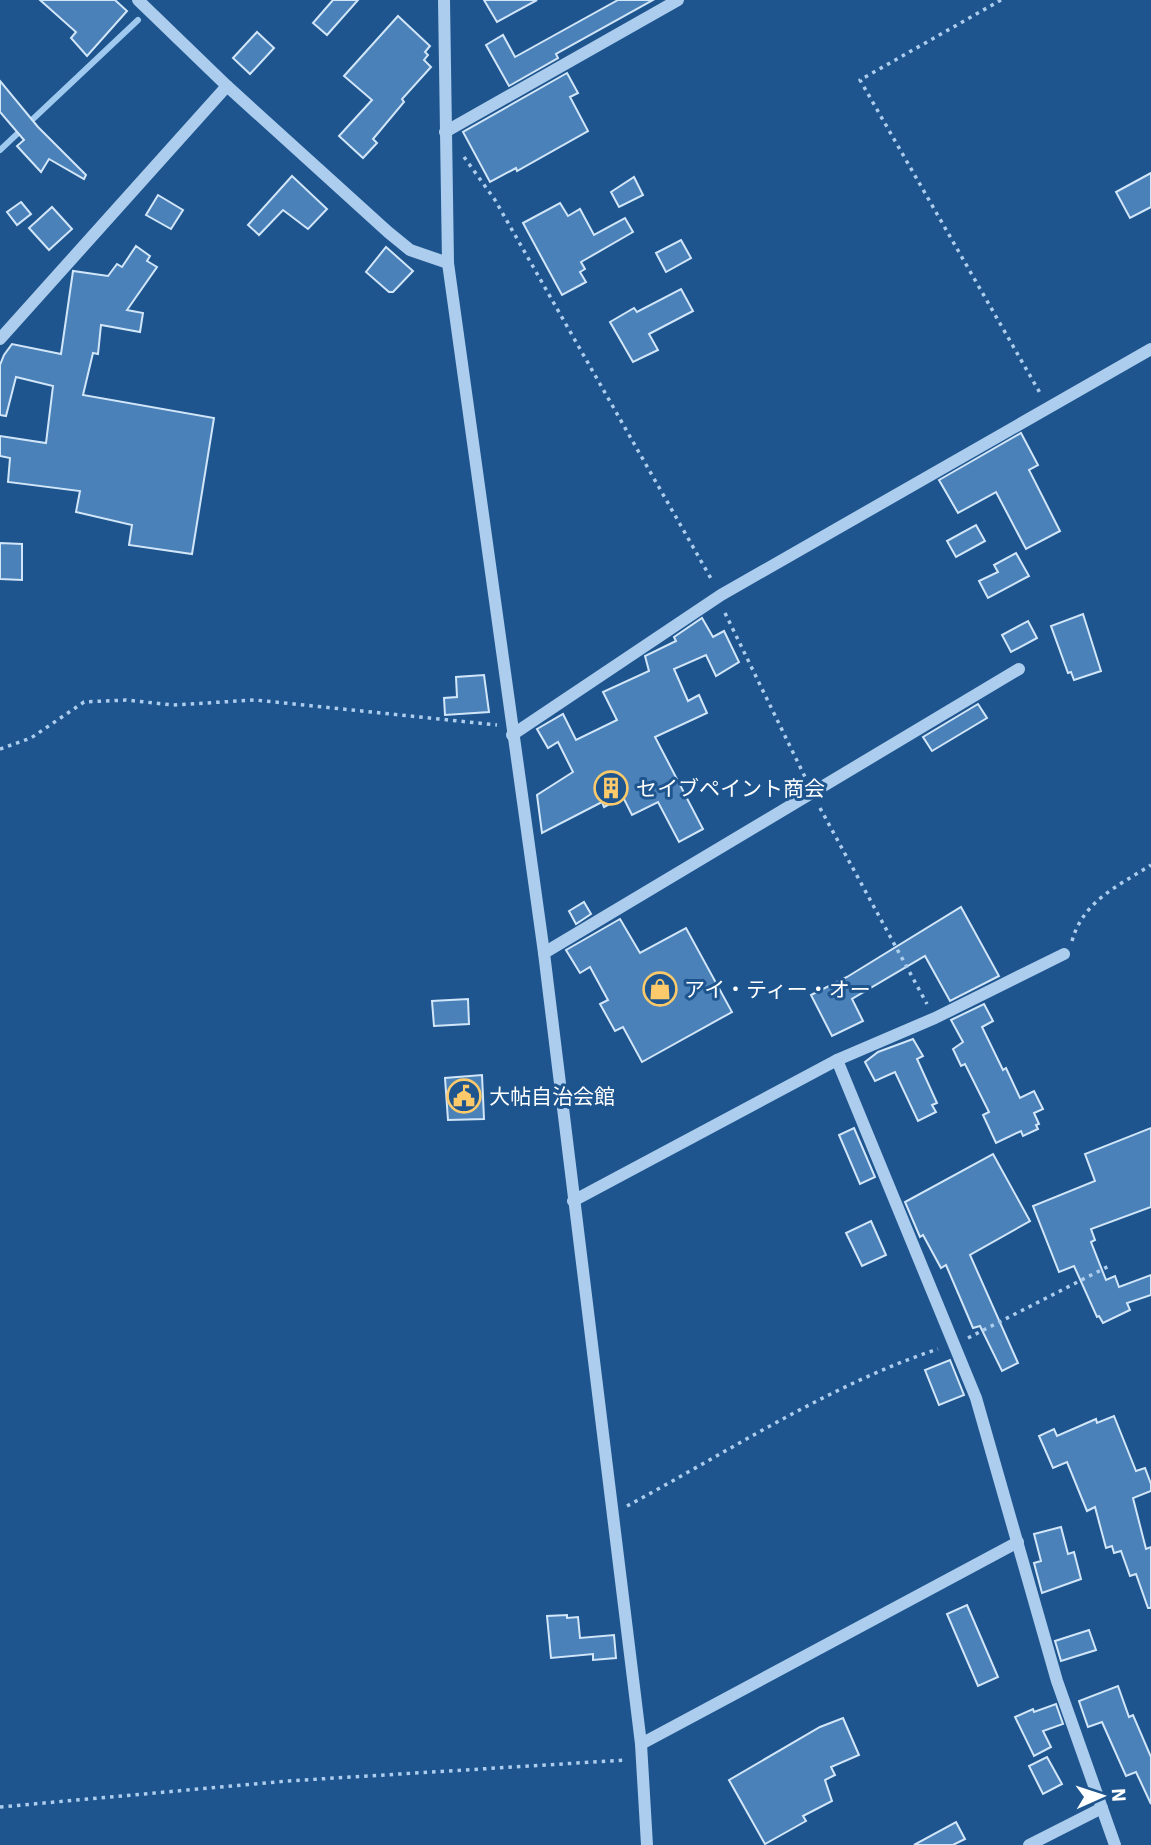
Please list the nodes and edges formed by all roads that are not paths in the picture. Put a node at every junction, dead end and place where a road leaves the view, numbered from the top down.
1 (138, 0) edge
2 (444, 0) edge
3 (678, 0) edge
4 (227, 86) junction
5 (445, 132) junction
6 (447, 262) junction
7 (0, 339) edge
8 (1151, 349) edge
9 (1019, 669) dead end
10 (511, 730) junction
11 (544, 953) junction
12 (1064, 954) road end
13 (837, 1060) junction
14 (573, 1201) junction
15 (1018, 1542) junction
16 (641, 1744) junction
17 (1101, 1808) junction
18 (647, 1845) edge
19 (1029, 1845) edge
20 (1115, 1845) edge

1 - 4 street
2 - 5 street
3 - 5 street
4 - 6 street
4 - 7 street
5 - 6 street
6 - 10 street
8 - 10 street
9 - 11 street
10 - 11 street
11 - 14 street
12 - 13 street
13 - 14 street
13 - 15 street
14 - 16 street
15 - 16 street
15 - 17 street
16 - 18 street
17 - 19 street
17 - 20 street

